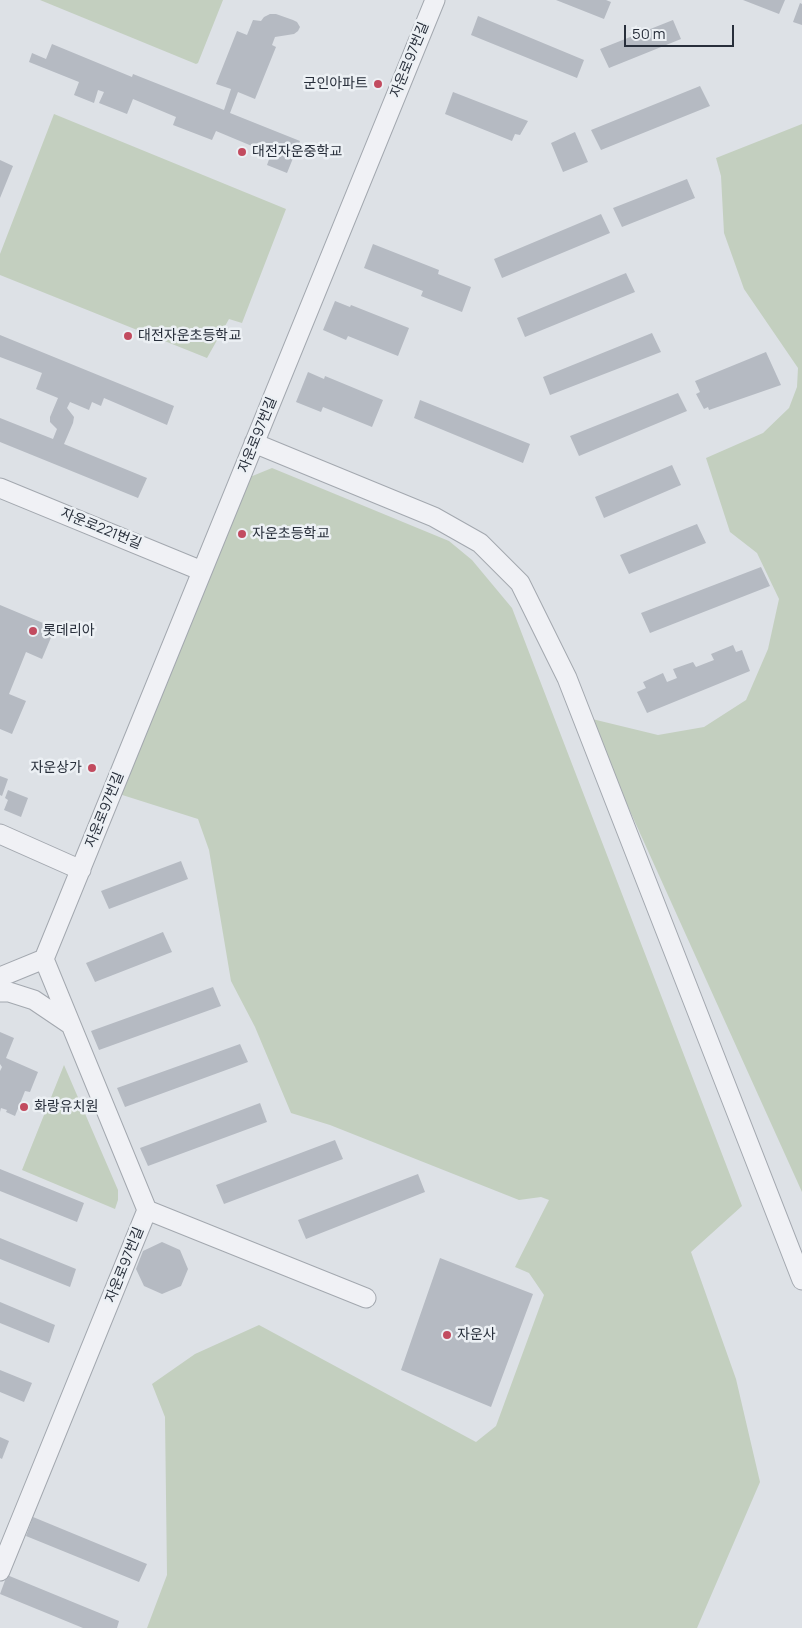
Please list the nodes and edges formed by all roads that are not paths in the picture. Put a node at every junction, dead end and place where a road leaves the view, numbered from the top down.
1 (435, 0) edge
2 (254, 443) junction
3 (0, 488) edge
4 (202, 571) junction
5 (0, 834) edge
6 (80, 870) junction
7 (44, 959) junction
8 (0, 977) edge
9 (0, 992) edge
10 (71, 1025) junction
11 (147, 1210) junction
12 (802, 1280) edge
13 (366, 1298) dead end
14 (0, 1571) edge

1 - 2 street, 자운로97번길
2 - 4 street, 자운로97번길
2 - 12 street
3 - 4 street, 자운로221번길
4 - 6 street, 자운로97번길
5 - 6 street
6 - 7 street, 자운로97번길
7 - 8 street
7 - 10 street, 자운로97번길
9 - 10 street
10 - 11 street, 자운로97번길
11 - 13 street
11 - 14 street, 자운로97번길

